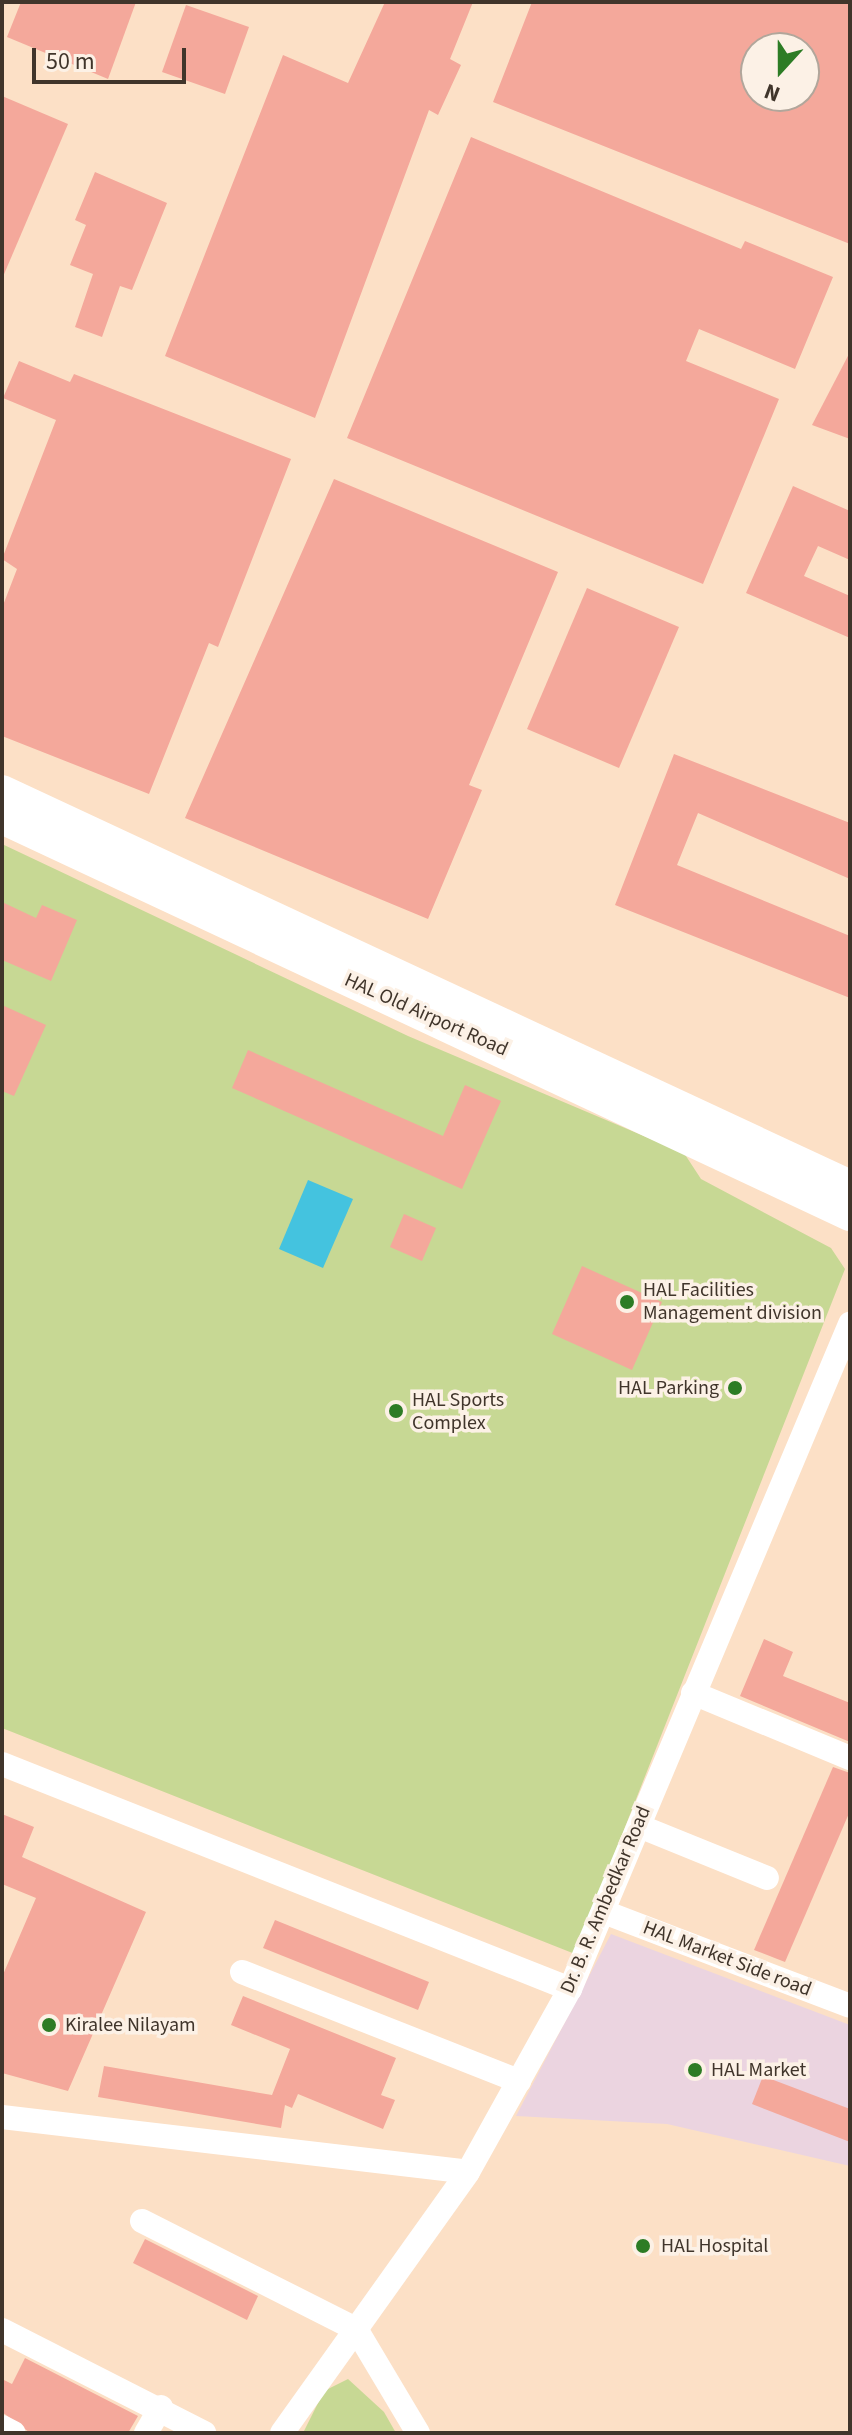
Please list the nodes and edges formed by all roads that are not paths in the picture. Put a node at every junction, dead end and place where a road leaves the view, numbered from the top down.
1 (2, 791) edge
2 (2, 818) edge
3 (850, 1208) edge
4 (850, 1324) edge
5 (693, 1693) junction
6 (850, 1758) edge
7 (2, 1764) edge
8 (639, 1826) junction
9 (767, 1878) dead end
10 (604, 1912) junction
11 (242, 1972) dead end
12 (570, 1989) junction
13 (850, 2006) edge
14 (519, 2081) junction
15 (2, 2117) edge
16 (468, 2172) junction
17 (142, 2221) dead end
18 (356, 2329) junction
19 (2, 2331) edge
20 (161, 2407) junction
21 (2, 2427) edge
22 (14, 2433) edge
23 (146, 2433) edge
24 (204, 2433) edge
25 (282, 2433) edge
26 (418, 2433) edge

1 - 3 main road, HAL Old Airport Road
2 - 3 main road, HAL Old Airport Road
4 - 5 street, Dr. B. R. Ambedkar Road
5 - 6 street
5 - 8 street, Dr. B. R. Ambedkar Road
7 - 12 street
8 - 9 street
8 - 10 street, Dr. B. R. Ambedkar Road
10 - 12 street, Dr. B. R. Ambedkar Road
10 - 13 street, HAL Market Side road
11 - 14 street
12 - 14 street, Dr. B. R. Ambedkar Road
14 - 16 street, Dr. B. R. Ambedkar Road
15 - 16 street
16 - 18 street, Dr. B. R. Ambedkar Road
17 - 18 street
18 - 25 street, Dr. B. R. Ambedkar Road
18 - 26 street
19 - 20 street
20 - 23 street
20 - 24 street
21 - 22 street

